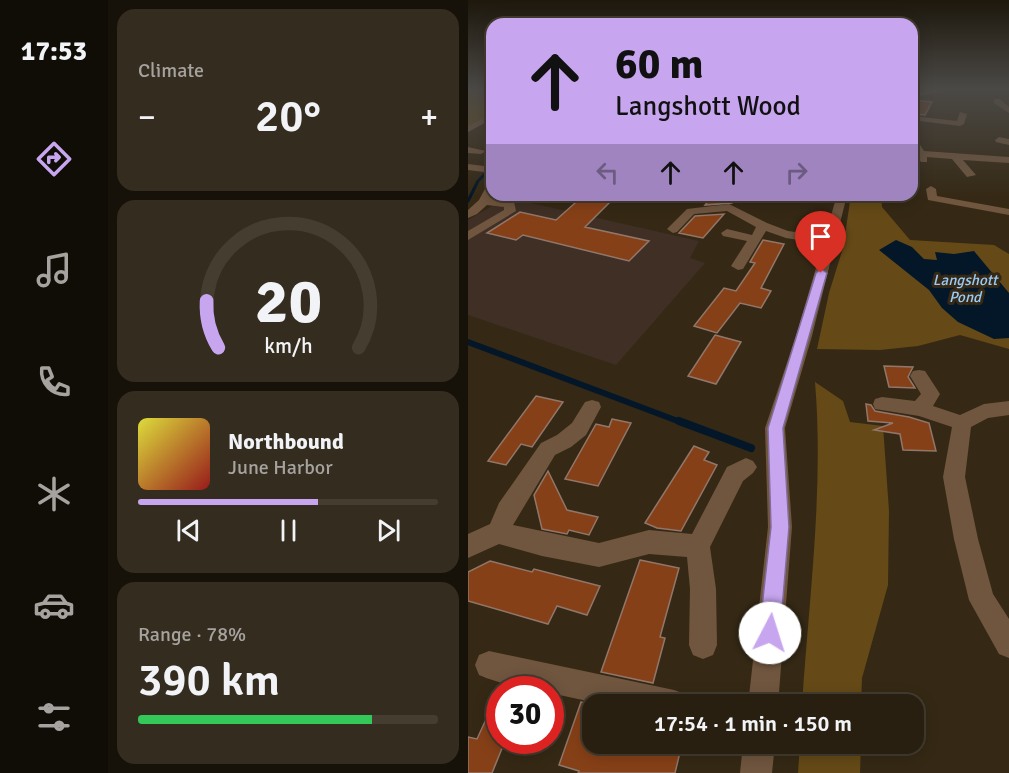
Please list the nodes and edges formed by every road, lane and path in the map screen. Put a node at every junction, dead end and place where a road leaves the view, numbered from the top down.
1 (999, 140) dead end
2 (1009, 142) edge
3 (468, 146) edge
4 (918, 149) edge
5 (481, 152) dead end
6 (954, 155) junction
7 (1009, 160) edge
8 (468, 167) edge
9 (486, 169) edge
10 (971, 175) dead end
11 (931, 189) dead end
12 (485, 201) joint
13 (840, 201) edge
14 (731, 205) edge
15 (1009, 212) edge
16 (468, 215) edge
17 (763, 226) junction
18 (673, 230) dead end
19 (468, 236) edge
20 (755, 239) junction
21 (830, 241) junction
22 (738, 266) dead end
23 (919, 376) dead end
24 (882, 404) dead end
25 (592, 407) dead end
26 (1009, 408) edge
27 (920, 409) junction
28 (962, 423) junction
29 (746, 467) dead end
30 (498, 532) junction
31 (468, 546) edge
32 (698, 546) junction
33 (1009, 644) edge
34 (703, 645) dead end
35 (489, 665) dead end
36 (623, 694) edge
37 (764, 694) edge
38 (758, 754) edge
39 (756, 773) edge

1 - 2 street
3 - 5 street
4 - 6 street
6 - 7 street
6 - 10 street
8 - 9 street
11 - 15 street
12 - 16 street
12 - 19 street
13 - 21 street
14 - 17 street
14 - 18 street
14 - 20 street
17 - 20 street
17 - 21 street
20 - 22 street
21 - 37 street
23 - 27 street
24 - 27 street
25 - 30 street
26 - 28 street
27 - 28 street
28 - 33 street
29 - 32 street
30 - 31 street
30 - 32 street
32 - 34 street
35 - 36 street
38 - 39 street

